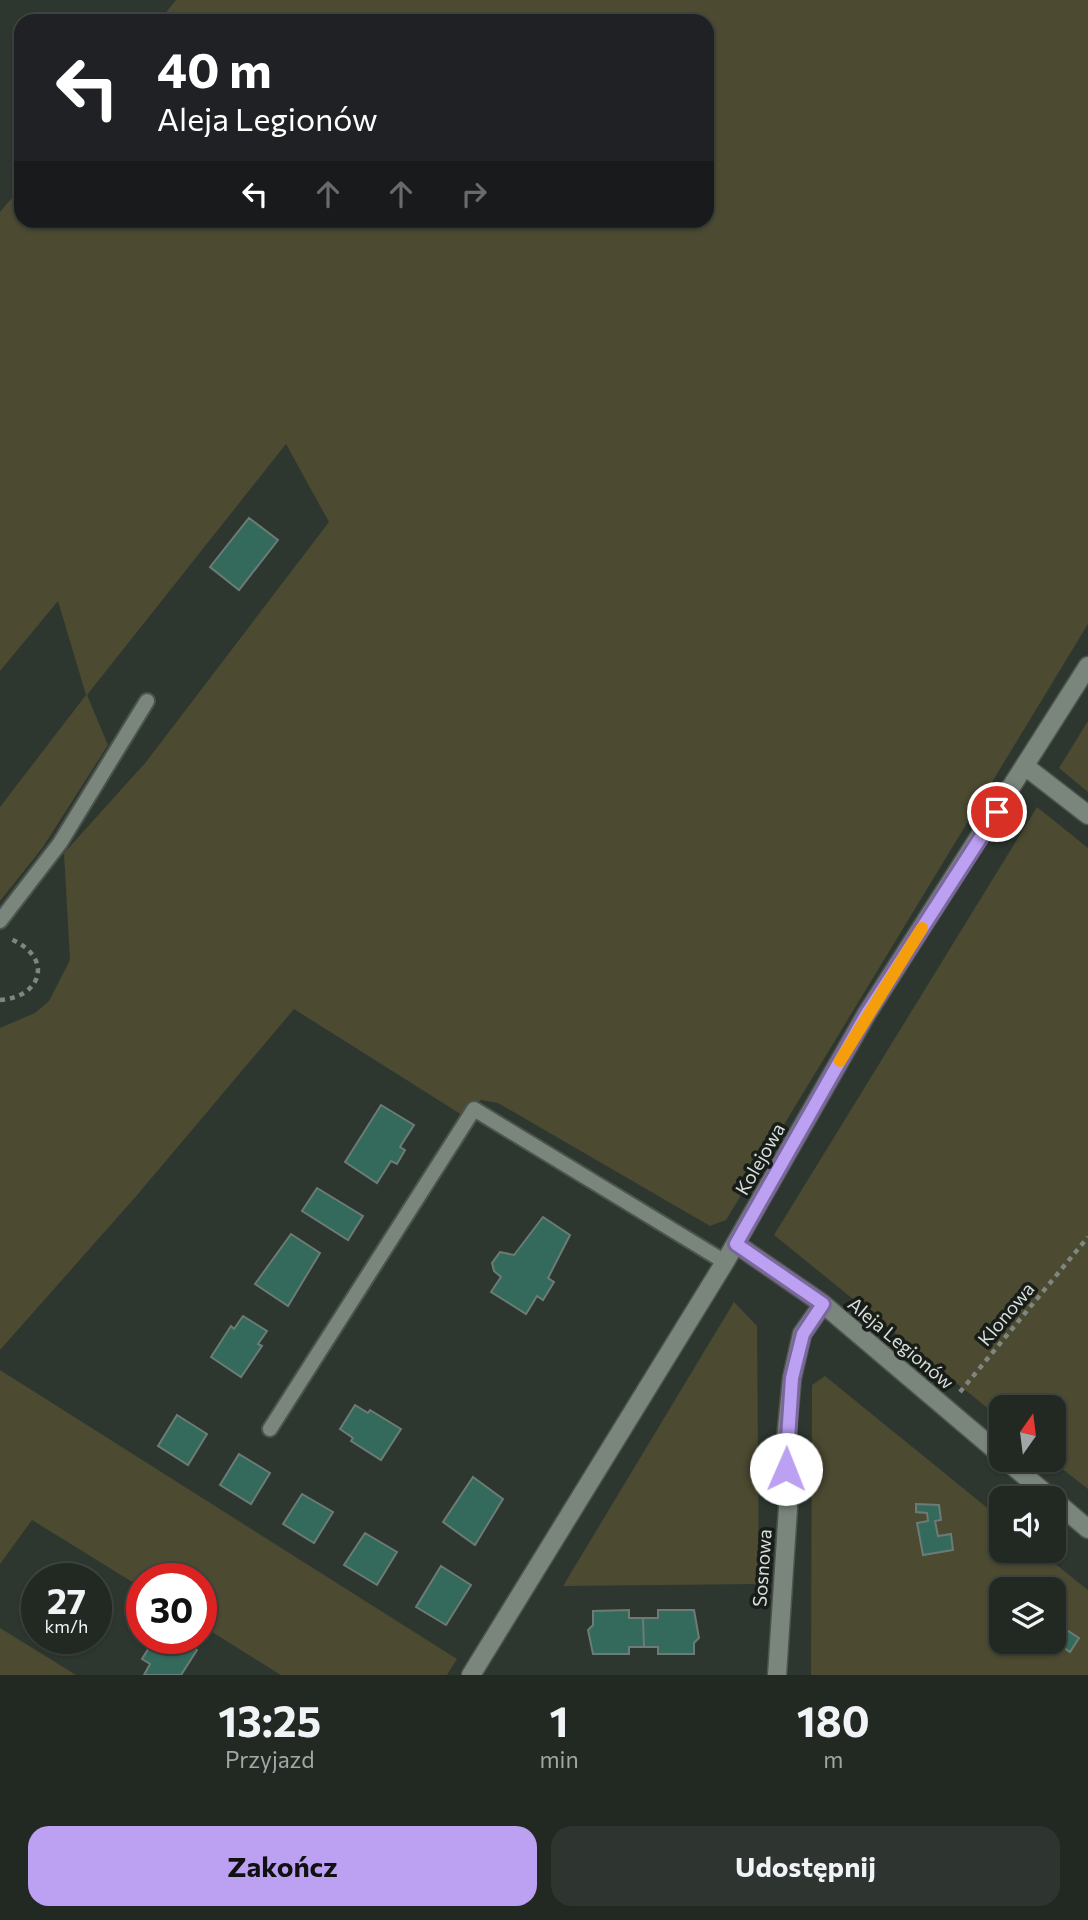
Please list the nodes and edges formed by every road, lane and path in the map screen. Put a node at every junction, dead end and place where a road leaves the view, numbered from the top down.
1 (1088, 666) edge
2 (147, 701) dead end
3 (1026, 767) junction
4 (1088, 815) edge
5 (0, 921) edge
6 (0, 940) edge
7 (0, 1000) edge
8 (1088, 1237) edge
9 (736, 1244) junction
10 (725, 1262) junction
11 (823, 1304) junction
12 (946, 1409) junction
13 (270, 1429) dead end
14 (989, 1445) edge
15 (1020, 1472) edge
16 (1037, 1486) edge
17 (1066, 1511) edge
18 (1088, 1529) edge
19 (471, 1675) edge
20 (777, 1675) edge

1 - 3 street, Kolejowa
2 - 5 lane
3 - 4 street
3 - 9 street, Kolejowa
6 - 7 path
8 - 12 path, Klonowa
9 - 10 street, Kolejowa
9 - 11 street, Aleja Legionów
10 - 13 lane
10 - 19 street, Kolejowa
11 - 12 street, Aleja Legionów
11 - 20 street, Sosnowa
12 - 14 street, Aleja Legionów
15 - 16 street
17 - 18 street

